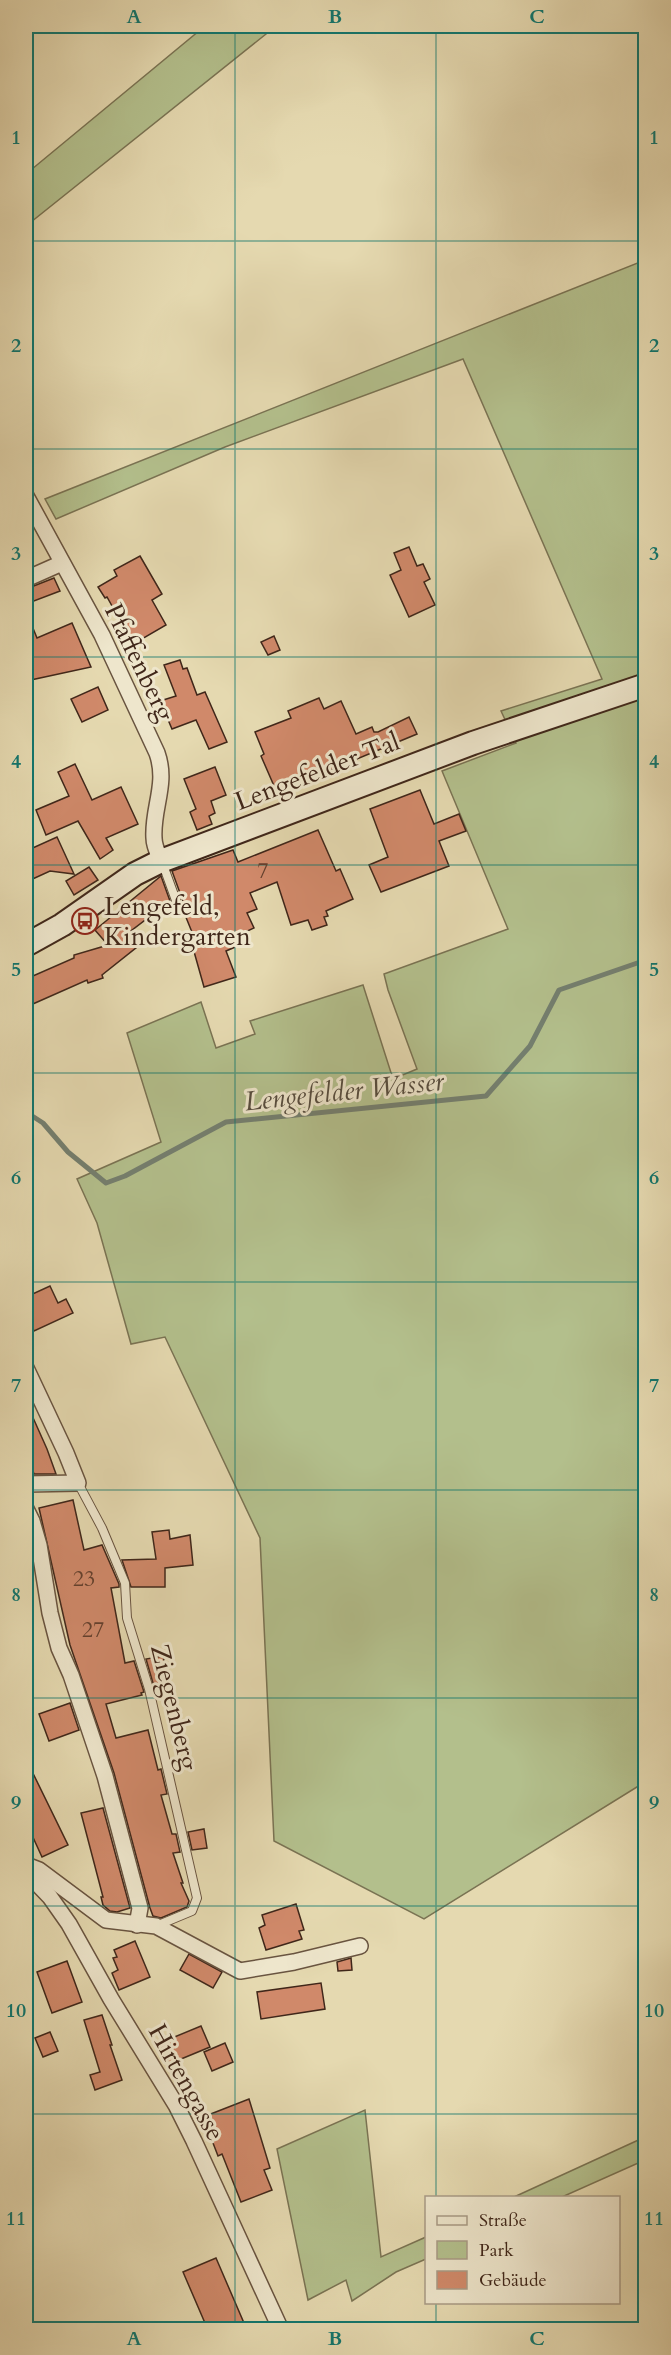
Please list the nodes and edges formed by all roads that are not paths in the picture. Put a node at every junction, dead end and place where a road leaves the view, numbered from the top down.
1 (26, 496) edge
2 (62, 563) junction
3 (26, 579) edge
4 (645, 685) edge
5 (161, 861) junction
6 (178, 906) dead end
7 (26, 945) edge
8 (26, 1368) edge
9 (78, 1483) junction
10 (26, 1484) edge
11 (26, 1509) edge
12 (26, 1865) edge
13 (26, 1872) edge
14 (137, 1925) junction
15 (156, 1926) junction
16 (360, 1946) dead end
17 (281, 2330) edge

1 - 2 street, Pfaffenberg
2 - 3 street
2 - 5 street, Pfaffenberg
4 - 5 street, Lengefelder Tal
5 - 6 lane
5 - 7 street, Lengefelder Tal
8 - 9 street, Ziegenberg
9 - 10 street
9 - 15 lane, Ziegenberg
11 - 14 street
12 - 14 street, Ziegenberg
13 - 17 street, Hirtengasse
14 - 15 street, Ziegenberg
15 - 16 street, Ziegenberg

